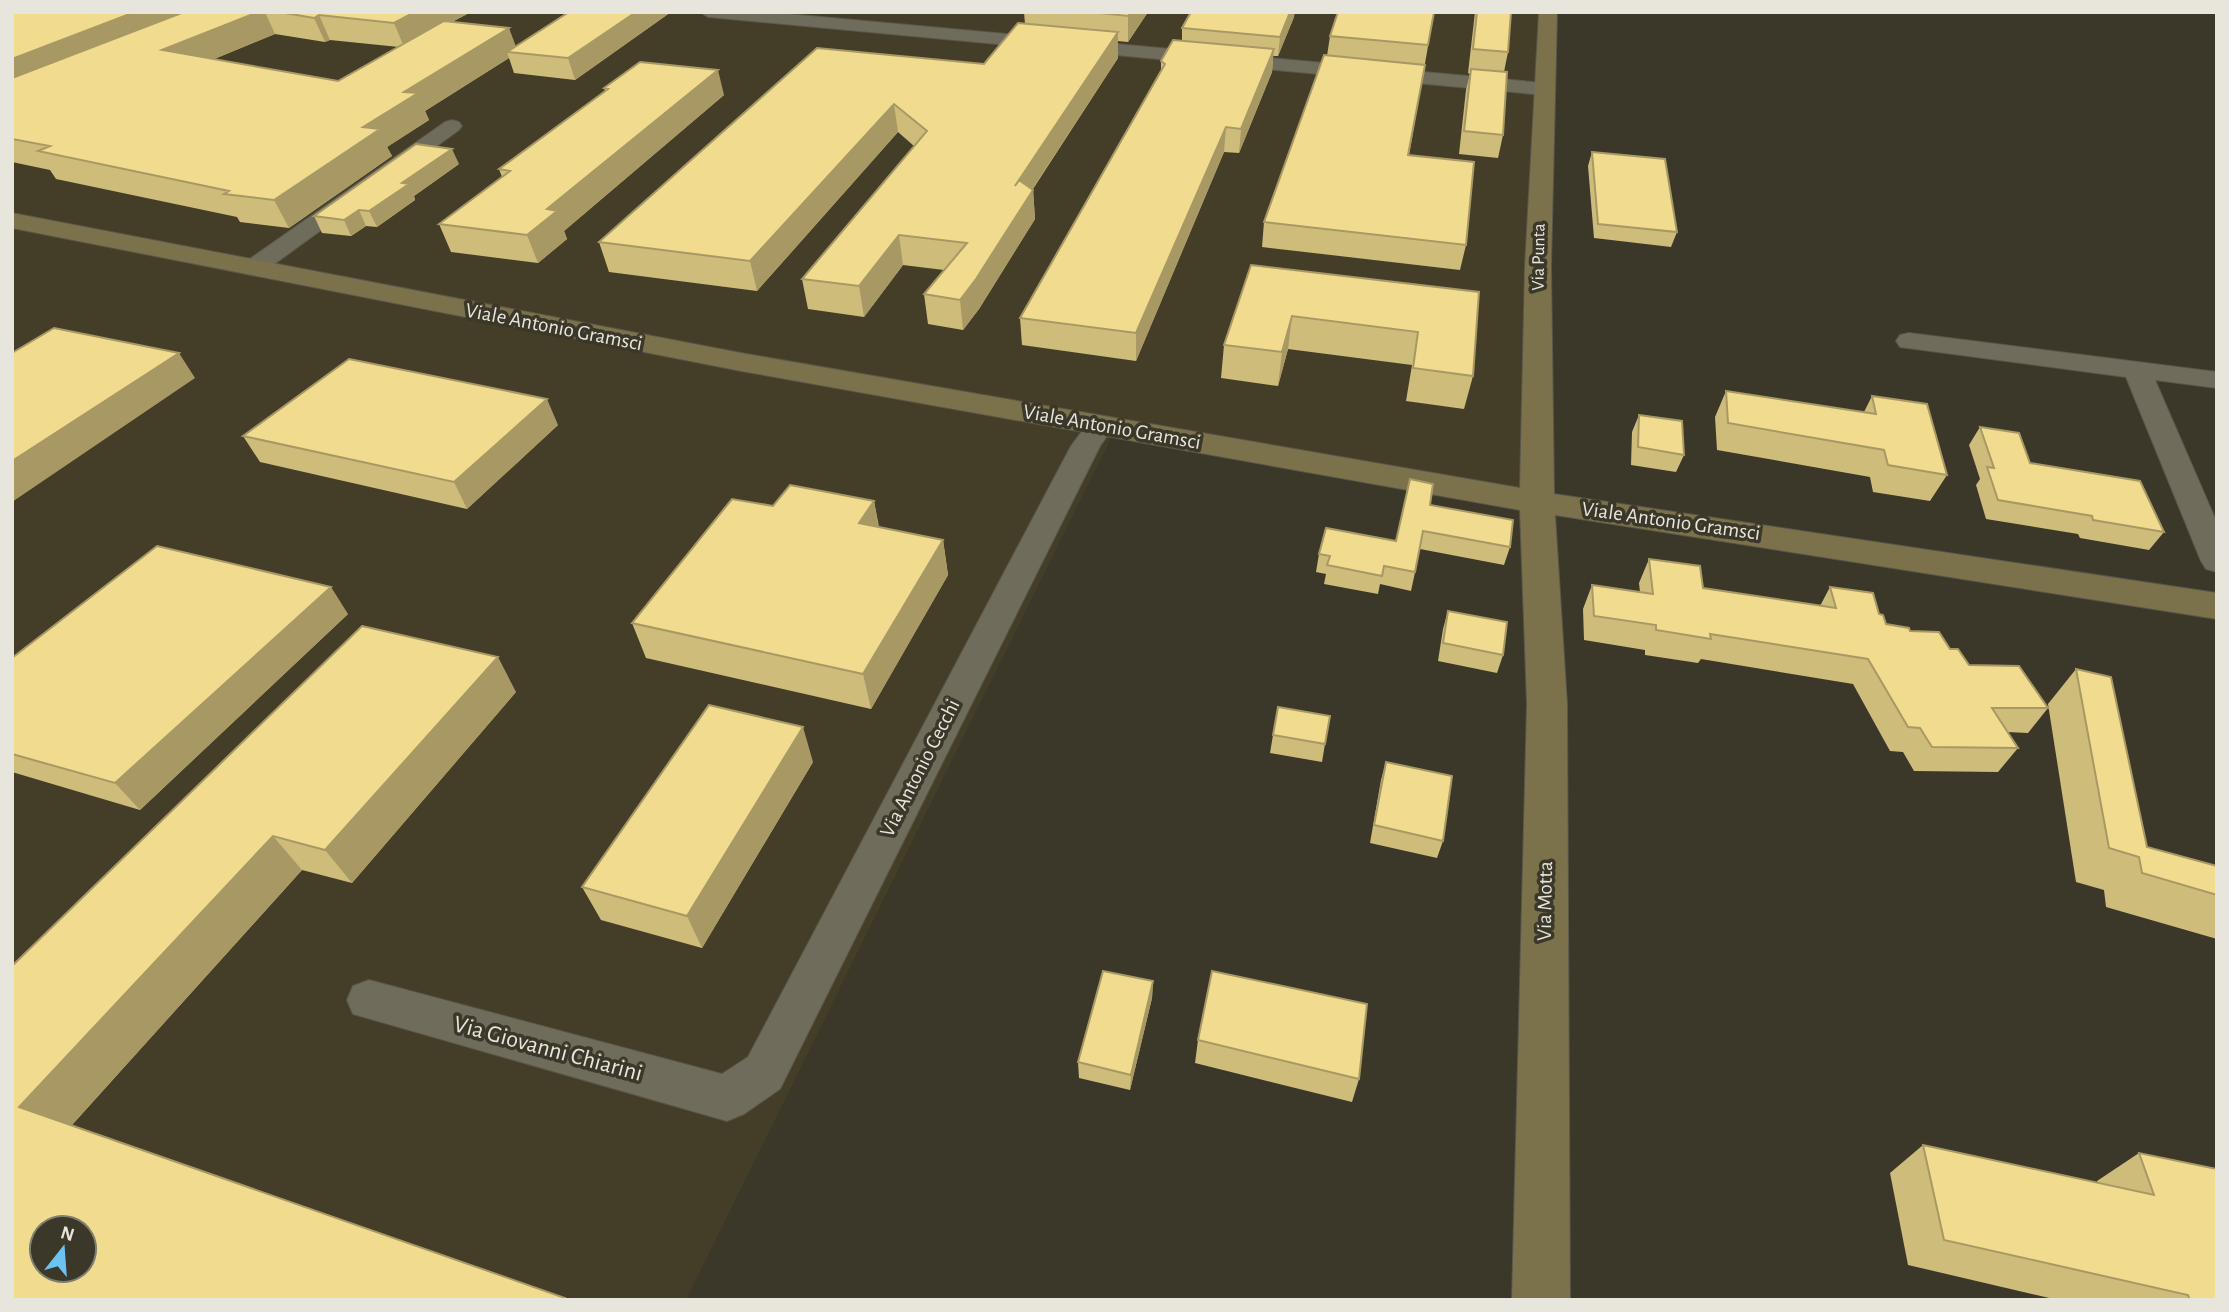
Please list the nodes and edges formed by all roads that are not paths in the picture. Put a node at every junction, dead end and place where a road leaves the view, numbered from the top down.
1 (708, 12) edge
2 (1548, 12) edge
3 (1544, 89) junction
4 (452, 126) dead end
5 (12, 220) edge
6 (253, 268) junction
7 (1909, 341) dead end
8 (2137, 370) junction
9 (2217, 380) edge
10 (1101, 425) junction
11 (1537, 502) junction
12 (2217, 561) edge
13 (2217, 606) edge
14 (369, 1000) dead end
15 (727, 1098) joint
16 (1541, 1300) edge

1 - 3 street
2 - 3 street, Via Punta
3 - 11 street, Via Punta
4 - 6 street
5 - 6 street, Viale Antonio Gramsci
6 - 10 street, Viale Antonio Gramsci
7 - 8 street
8 - 9 street
8 - 12 street
10 - 11 street, Viale Antonio Gramsci
10 - 15 street, Via Antonio Cecchi
11 - 13 street, Viale Antonio Gramsci
11 - 16 street, Via Motta
14 - 15 street, Via Giovanni Chiarini

